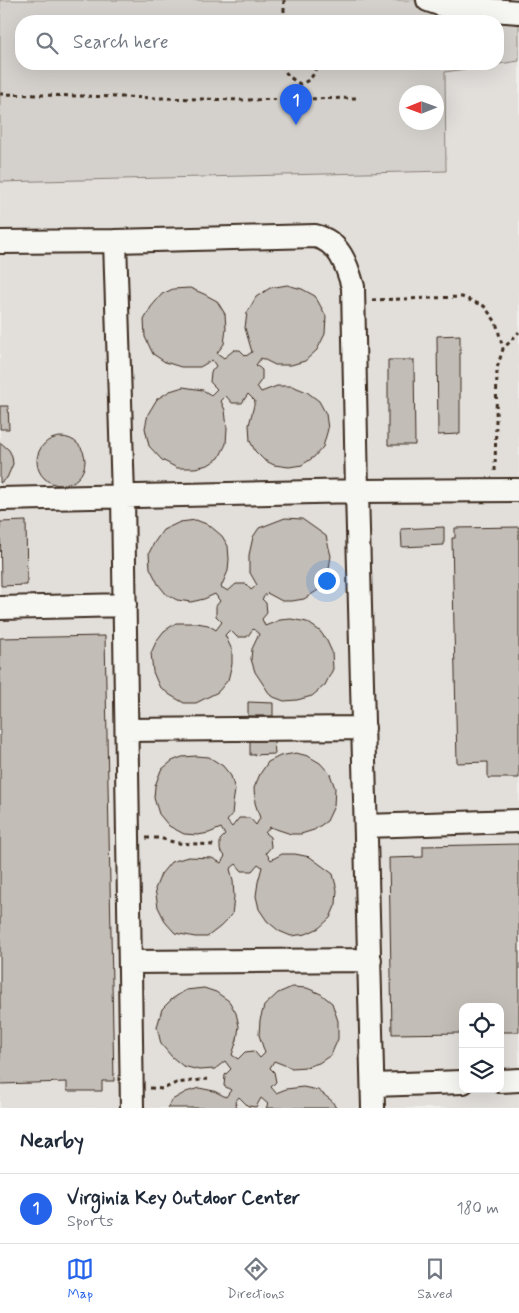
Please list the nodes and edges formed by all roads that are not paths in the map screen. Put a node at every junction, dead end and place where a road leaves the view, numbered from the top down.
1 (428, 0) edge
2 (519, 12) edge
3 (115, 241) junction
4 (0, 242) edge
5 (519, 490) edge
6 (357, 491) junction
7 (123, 496) junction
8 (0, 499) edge
9 (125, 605) junction
10 (0, 608) edge
11 (364, 728) junction
12 (127, 730) junction
13 (519, 821) edge
14 (366, 826) junction
15 (370, 960) junction
16 (130, 962) junction
17 (519, 1080) edge
18 (504, 1081) edge
19 (459, 1082) edge
20 (372, 1085) junction
21 (132, 1098) edge
22 (373, 1108) edge

1 - 2 lane
3 - 4 lane
3 - 6 lane
3 - 7 lane
5 - 6 lane
6 - 7 lane
6 - 11 lane
7 - 8 lane
7 - 9 lane
9 - 10 lane
9 - 12 lane
11 - 12 lane
11 - 14 lane
12 - 16 lane
13 - 14 lane
14 - 15 lane
15 - 16 lane
15 - 20 lane
16 - 21 lane
17 - 18 lane
19 - 20 lane
20 - 22 lane

